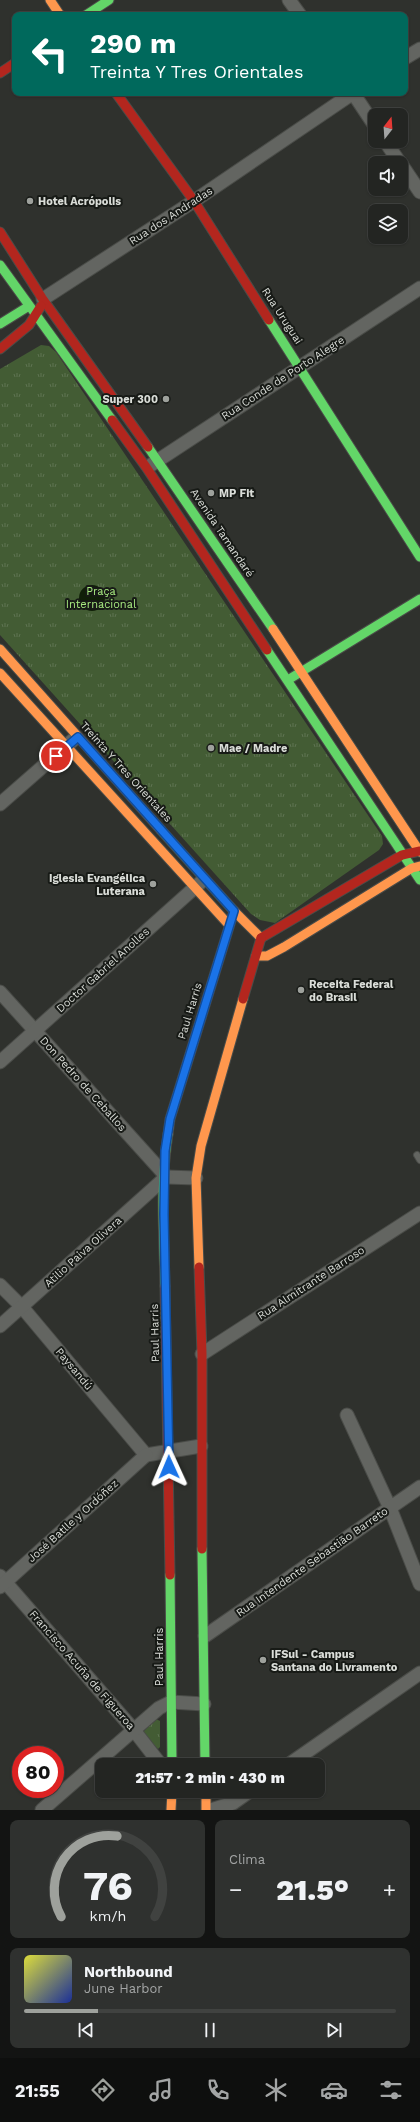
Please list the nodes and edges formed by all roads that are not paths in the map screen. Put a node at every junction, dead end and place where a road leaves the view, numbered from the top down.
1 (50, 0) edge
2 (108, 0) edge
3 (289, 0) edge
4 (58, 12) edge
5 (90, 12) edge
6 (298, 12) edge
7 (420, 49) edge
8 (408, 56) edge
9 (12, 65) edge
10 (0, 73) edge
11 (118, 96) edge
12 (349, 96) edge
13 (355, 96) edge
14 (368, 116) edge
15 (408, 174) edge
16 (420, 192) edge
17 (194, 201) junction
18 (0, 232) edge
19 (0, 265) edge
20 (420, 288) edge
21 (43, 299) junction
22 (29, 306) junction
23 (37, 316) junction
24 (0, 324) edge
25 (0, 349) edge
26 (300, 367) junction
27 (158, 460) junction
28 (146, 467) junction
29 (420, 557) edge
30 (420, 600) edge
31 (0, 649) edge
32 (301, 672) junction
33 (0, 673) edge
34 (288, 680) junction
35 (78, 737) junction
36 (67, 746) junction
37 (0, 804) edge
38 (420, 852) edge
39 (402, 855) junction
40 (416, 867) edge
41 (205, 878) junction
42 (420, 880) edge
43 (194, 888) junction
44 (234, 911) junction
45 (229, 925) junction
46 (238, 935) dead end
47 (261, 938) junction
48 (247, 945) dead end
49 (256, 956) junction
50 (0, 992) edge
51 (35, 1031) junction
52 (0, 1062) edge
53 (166, 1177) junction
54 (196, 1178) junction
55 (420, 1213) edge
56 (0, 1285) edge
57 (22, 1307) junction
58 (0, 1326) edge
59 (202, 1354) junction
60 (347, 1415) dead end
61 (201, 1446) junction
62 (169, 1451) junction
63 (146, 1455) junction
64 (420, 1487) edge
65 (390, 1508) junction
66 (2, 1582) edge
67 (420, 1584) edge
68 (205, 1636) junction
69 (420, 1673) edge
70 (171, 1702) junction
71 (204, 1704) junction
72 (133, 1729) junction
73 (156, 1758) edge
74 (172, 1758) edge
75 (205, 1758) edge
76 (298, 1758) edge
77 (172, 1798) edge
78 (206, 1798) edge
79 (240, 1798) edge
80 (42, 1810) edge
81 (172, 1810) edge
82 (206, 1810) edge
83 (211, 1810) edge

1 - 4 main road
2 - 5 main road
3 - 6 street
7 - 8 street
9 - 10 main road
11 - 17 main road, Rua Uruguai
12 - 17 street, Rua dos Andradas
13 - 14 street
15 - 16 street
17 - 21 street, Rua dos Andradas
17 - 26 main road, Rua Uruguai
18 - 21 main road, Avenida Tamandaré
19 - 22 main road
20 - 26 street, Rua Conde de Porto Alegre
21 - 23 main road
21 - 27 main road, Avenida Tamandaré
22 - 23 main road
22 - 24 main road
23 - 25 main road
23 - 28 main road
26 - 27 street, Rua Conde de Porto Alegre
26 - 29 main road, Rua Uruguai
27 - 28 street, Rua Conde de Porto Alegre
27 - 32 main road, Avenida Tamandaré
28 - 34 main road
30 - 32 main road
31 - 35 main road, Treinta Y Tres Orientales
32 - 34 main road
32 - 38 main road, Avenida Tamandaré
33 - 36 main road
34 - 39 main road
35 - 36 street
35 - 41 main road, Treinta Y Tres Orientales
36 - 37 street
36 - 43 main road
38 - 39 main road
39 - 40 main road
39 - 47 main road
40 - 42 main road
40 - 49 main road
41 - 43 street, Doctor Gabriel Anolles
41 - 44 main road, Treinta Y Tres Orientales
43 - 45 main road
43 - 51 street, Doctor Gabriel Anolles
44 - 45 main road, Paul Harris
44 - 47 main road, Treinta Y Tres Orientales
45 - 46 main road
45 - 53 main road, Paul Harris
47 - 49 main road
48 - 49 main road
49 - 54 main road
50 - 51 street, Don Pedro de Ceballos
51 - 52 street, Doctor Gabriel Anolles
51 - 53 street, Don Pedro de Ceballos
53 - 54 street
53 - 57 street, Atilio Paiva Olivera
53 - 62 main road, Paul Harris
54 - 59 main road
55 - 59 street, Rua Almitrante Barroso
56 - 57 street, Paysandú
57 - 58 street, Atilio Paiva Olivera
57 - 63 street, Paysandú
59 - 61 main road
60 - 65 street
61 - 62 street
61 - 68 main road
62 - 63 street
62 - 70 main road, Paul Harris
63 - 66 street, José Batlle y Ordóñez
64 - 65 street, Rua Intendente Sebastião Barreto
65 - 67 street
65 - 68 street, Rua Intendente Sebastião Barreto
66 - 72 street, Francisco Acuña de Figueroa
68 - 71 main road
69 - 76 street
70 - 71 street
70 - 72 street
70 - 74 main road, Paul Harris
71 - 75 main road
72 - 73 street, Francisco Acuña de Figueroa
72 - 80 street
77 - 81 main road
78 - 82 main road
79 - 83 street

